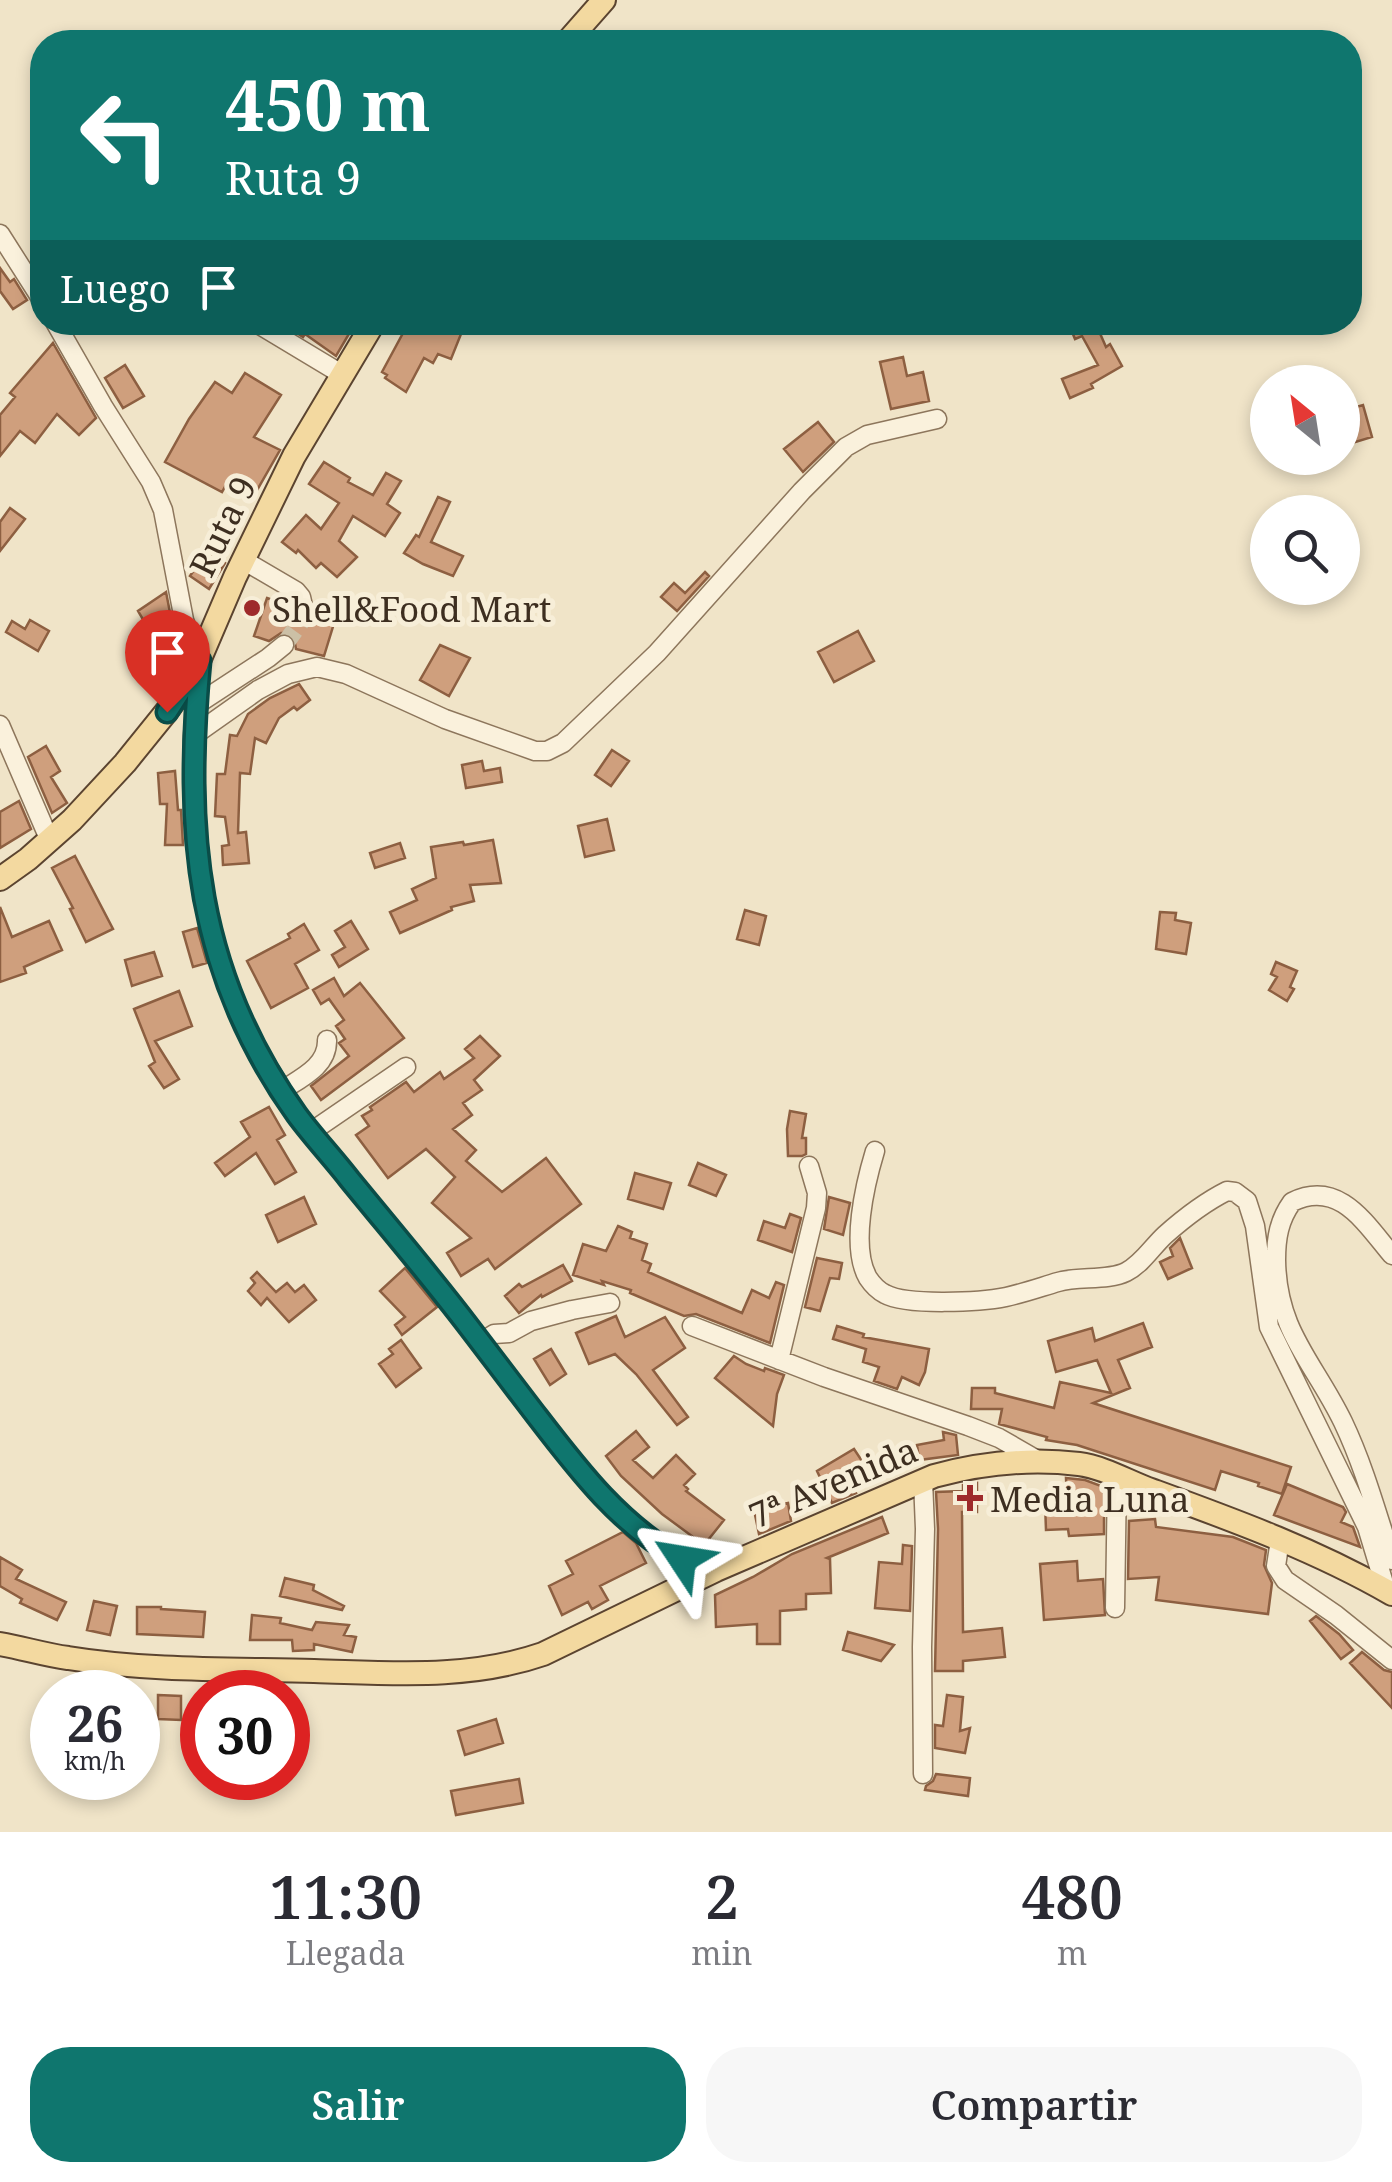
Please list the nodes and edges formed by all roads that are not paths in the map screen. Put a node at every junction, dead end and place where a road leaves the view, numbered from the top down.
1 (604, 0) edge
2 (577, 30) edge
3 (0, 234) edge
4 (30, 281) edge
5 (63, 335) edge
6 (277, 335) edge
7 (366, 335) edge
8 (343, 375) junction
9 (937, 419) dead end
10 (244, 560) junction
11 (304, 610) dead end
12 (284, 646) tunnel mouth
13 (200, 661) junction
14 (196, 704) junction
15 (0, 725) edge
16 (193, 736) junction
17 (50, 841) junction
18 (0, 879) edge
19 (327, 1040) dead end
20 (406, 1067) dead end
21 (281, 1091) junction
22 (311, 1132) junction
23 (875, 1150) dead end
24 (810, 1166) dead end
25 (1392, 1254) edge
26 (610, 1304) dead end
27 (692, 1326) dead end
28 (480, 1343) junction
29 (779, 1360) junction
30 (1039, 1461) junction
31 (1117, 1477) junction
32 (923, 1480) junction
33 (1280, 1540) junction
34 (1392, 1560) edge
35 (716, 1570) junction
36 (1389, 1592) edge
37 (1115, 1608) dead end
38 (0, 1644) edge
39 (1392, 1660) edge
40 (923, 1774) dead end

1 - 2 main road
3 - 4 street
5 - 13 street
6 - 8 street
7 - 8 main road, Ruta 9
8 - 10 main road, Ruta 9
9 - 16 street
10 - 11 street
10 - 13 main road, Ruta 9
12 - 14 street
13 - 14 street
13 - 17 main road, Ruta 9
14 - 16 street
15 - 17 street
16 - 21 street
17 - 18 main road, Ruta 9
19 - 21 street
20 - 22 street
21 - 22 street
22 - 28 street
23 - 36 street
24 - 29 street
25 - 34 street
26 - 28 street
27 - 29 street
28 - 35 street
29 - 30 street
30 - 31 main road, 7ª Avenida
30 - 32 main road, 7ª Avenida
31 - 33 main road, 7ª Avenida
31 - 37 street
32 - 35 main road, 7ª Avenida
32 - 40 street
33 - 36 main road, 7ª Avenida
33 - 39 street
35 - 38 main road, 7ª Avenida

